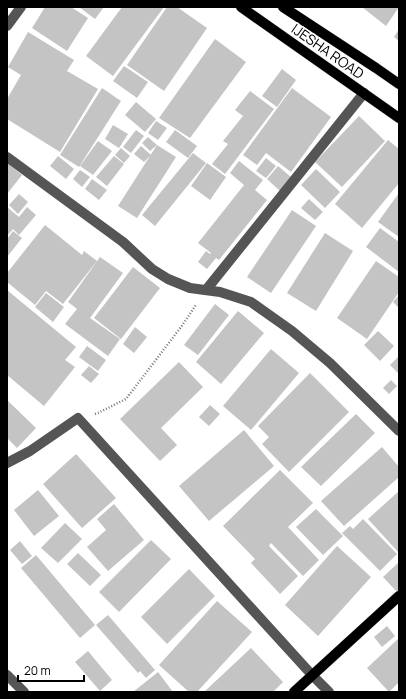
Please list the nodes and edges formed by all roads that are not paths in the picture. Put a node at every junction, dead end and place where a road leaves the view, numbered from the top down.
1 (21, 7) edge
2 (241, 7) edge
3 (283, 7) edge
4 (7, 26) edge
5 (399, 84) edge
6 (364, 93) junction
7 (399, 118) edge
8 (7, 157) edge
9 (206, 290) junction
10 (399, 431) edge
11 (7, 463) edge
12 (399, 596) edge
13 (7, 675) edge
14 (312, 675) junction
15 (24, 692) edge
16 (294, 692) edge
17 (329, 692) edge

1 - 4 street
2 - 6 main road, IJESHA ROAD
3 - 5 main road, IJESHA ROAD
6 - 7 main road, IJESHA ROAD
6 - 9 street
8 - 9 street
9 - 10 street
11 - 14 street
12 - 14 main road
13 - 15 street
14 - 16 main road
14 - 17 street

